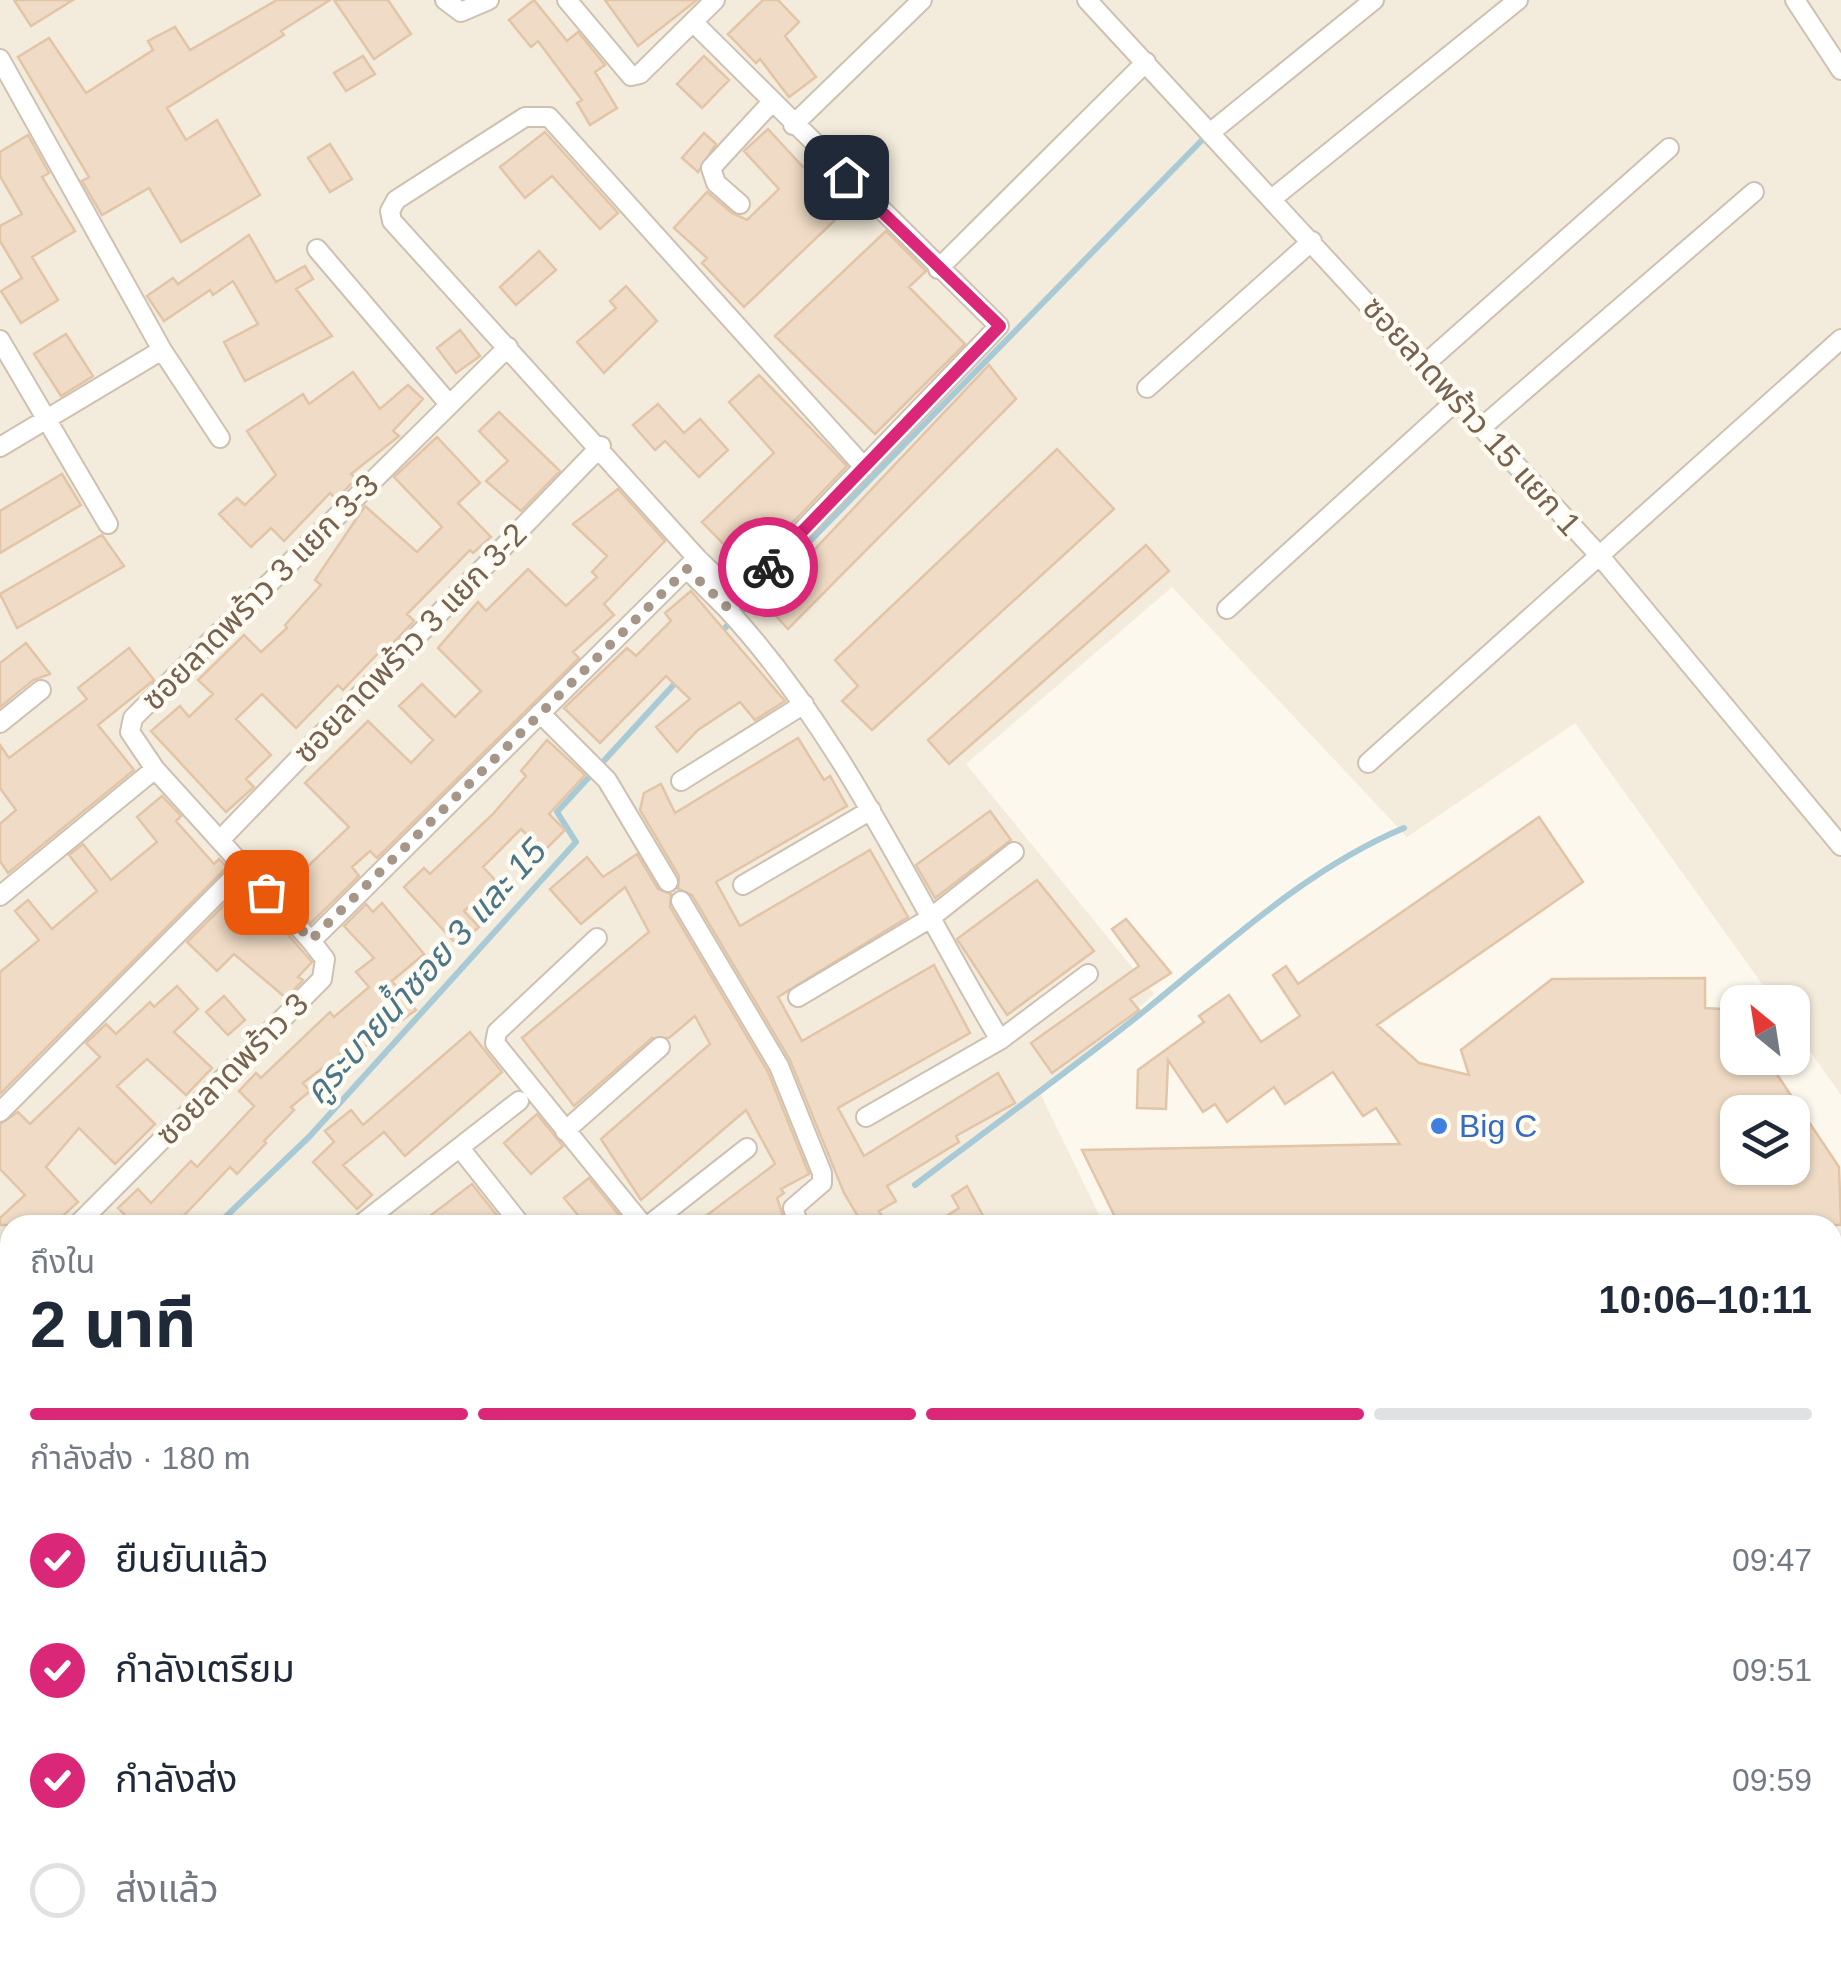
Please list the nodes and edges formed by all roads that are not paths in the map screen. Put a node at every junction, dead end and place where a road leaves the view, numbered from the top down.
1 (444, 0) edge
2 (489, 0) edge
3 (567, 0) edge
4 (715, 0) edge
5 (922, 0) edge
6 (1087, 0) edge
7 (1374, 0) edge
8 (1518, 0) edge
9 (1795, 0) edge
10 (693, 22) junction
11 (0, 59) edge
12 (1146, 62) junction
13 (1841, 70) edge
14 (772, 102) junction
15 (793, 124) junction
16 (1211, 132) junction
17 (1670, 148) dead end
18 (1754, 192) dead end
19 (1273, 198) junction
20 (740, 204) dead end
21 (1312, 241) junction
22 (317, 248) dead end
23 (938, 269) junction
24 (0, 340) edge
25 (1841, 340) edge
26 (508, 346) junction
27 (162, 350) junction
28 (1425, 364) junction
29 (1147, 388) dead end
30 (1457, 400) junction
31 (450, 404) junction
32 (47, 420) junction
33 (1482, 427) junction
34 (220, 438) dead end
35 (601, 446) junction
36 (0, 447) edge
37 (864, 467) junction
38 (108, 524) dead end
39 (1599, 556) junction
40 (692, 563) junction
41 (1228, 609) dead end
42 (735, 611) junction
43 (42, 690) dead end
44 (804, 704) junction
45 (540, 713) junction
46 (0, 723) edge
47 (1368, 763) dead end
48 (155, 769) junction
49 (681, 781) dead end
50 (871, 810) junction
51 (220, 840) junction
52 (1841, 846) edge
53 (1014, 852) dead end
54 (244, 867) junction
55 (668, 882) dead end
56 (743, 885) dead end
57 (0, 896) edge
58 (681, 902) dead end
59 (928, 920) junction
60 (597, 938) dead end
61 (311, 940) junction
62 (1088, 974) dead end
63 (798, 996) dead end
64 (1000, 1040) junction
65 (660, 1047) dead end
66 (519, 1101) dead end
67 (0, 1112) edge
68 (866, 1117) dead end
69 (566, 1131) junction
70 (460, 1148) junction
71 (746, 1148) dead end
72 (87, 1215) edge
73 (373, 1215) edge
74 (512, 1215) edge
75 (637, 1215) edge
76 (659, 1215) edge
77 (795, 1215) edge

1 - 2 street
3 - 10 street
4 - 10 street
5 - 15 street
6 - 12 street, ซอยลาดพร้าว 15 แยก 1
7 - 16 street
8 - 19 street
9 - 13 street
10 - 14 street
11 - 27 street
12 - 16 street, ซอยลาดพร้าว 15 แยก 1
12 - 23 street
14 - 15 street
14 - 20 street
15 - 23 street
16 - 19 street, ซอยลาดพร้าว 15 แยก 1
17 - 28 street
18 - 33 street
19 - 21 street, ซอยลาดพร้าว 15 แยก 1
21 - 28 street, ซอยลาดพร้าว 15 แยก 1
21 - 29 street
22 - 31 street
23 - 37 street
24 - 32 street
25 - 39 street
26 - 31 street, ซอยลาดพร้าว 3 แยก 3-3
26 - 35 street
26 - 37 street
27 - 32 street
27 - 34 street
28 - 30 street, ซอยลาดพร้าว 15 แยก 1
30 - 33 street, ซอยลาดพร้าว 15 แยก 1
30 - 41 street
31 - 48 street, ซอยลาดพร้าว 3 แยก 3-3
32 - 36 street
32 - 38 street
33 - 39 street, ซอยลาดพร้าว 15 แยก 1
35 - 40 street
35 - 51 street, ซอยลาดพร้าว 3 แยก 3-2
37 - 42 street
39 - 47 street
39 - 52 street, ซอยลาดพร้าว 15 แยก 1
40 - 42 street
40 - 45 street
42 - 44 street
43 - 46 street
44 - 49 street
44 - 50 street
45 - 55 street
45 - 61 street
48 - 51 street, ซอยลาดพร้าว 3 แยก 3-3
48 - 57 street
50 - 56 street
50 - 59 street
51 - 54 street, ซอยลาดพร้าว 3 แยก 3-3
53 - 59 street
54 - 61 street, ซอยลาดพร้าว 3 แยก 3-3
54 - 67 street
58 - 77 street
59 - 63 street
59 - 64 street
60 - 69 street
61 - 72 street, ซอยลาดพร้าว 3
62 - 64 street
64 - 68 street
65 - 69 street
66 - 70 street
69 - 75 street
70 - 73 street
70 - 74 street
71 - 76 street

